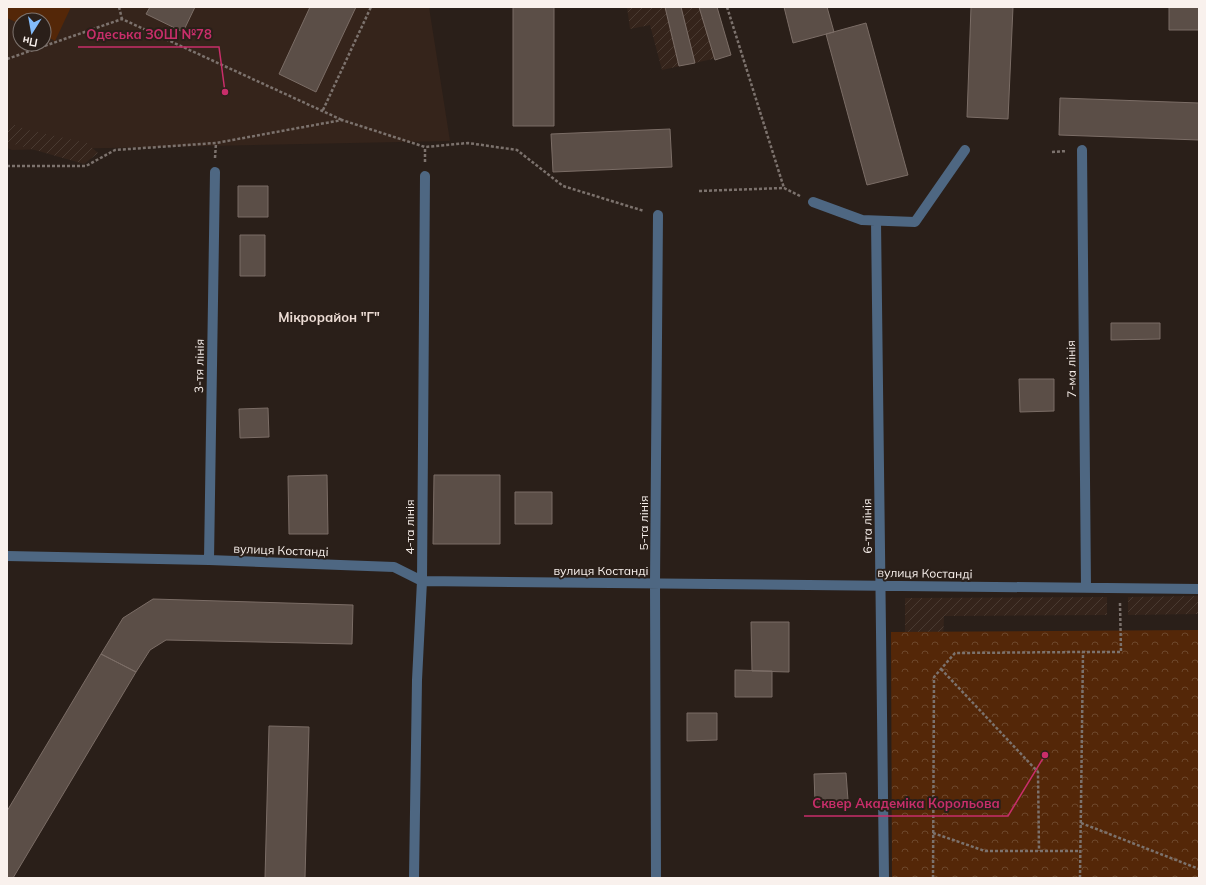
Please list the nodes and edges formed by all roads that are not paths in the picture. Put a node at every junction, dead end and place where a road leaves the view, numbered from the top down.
1 (965, 150) dead end
2 (1082, 150) dead end
3 (215, 172) dead end
4 (425, 176) dead end
5 (813, 202) road end
6 (658, 215) road end
7 (876, 221) junction
8 (7, 556) edge
9 (209, 560) junction
10 (422, 581) junction
11 (655, 583) junction
12 (881, 586) junction
13 (1086, 588) junction
14 (1199, 589) edge
15 (414, 878) edge
16 (656, 878) edge
17 (884, 878) edge

1 - 7 street
2 - 13 street, 7-ма лінія
3 - 9 street, 3-тя лінія
4 - 10 street, 4-та лінія
5 - 7 street
6 - 11 street, 5-та лінія
7 - 12 street, 6-та лінія
8 - 9 street, вулиця Костанді
9 - 10 street, вулиця Костанді
10 - 11 street, вулиця Костанді
10 - 15 street, 4-та лінія
11 - 12 street, вулиця Костанді
11 - 16 street, 5-та лінія
12 - 13 street, вулиця Костанді
12 - 17 street, 6-та лінія
13 - 14 street, вулиця Костанді

